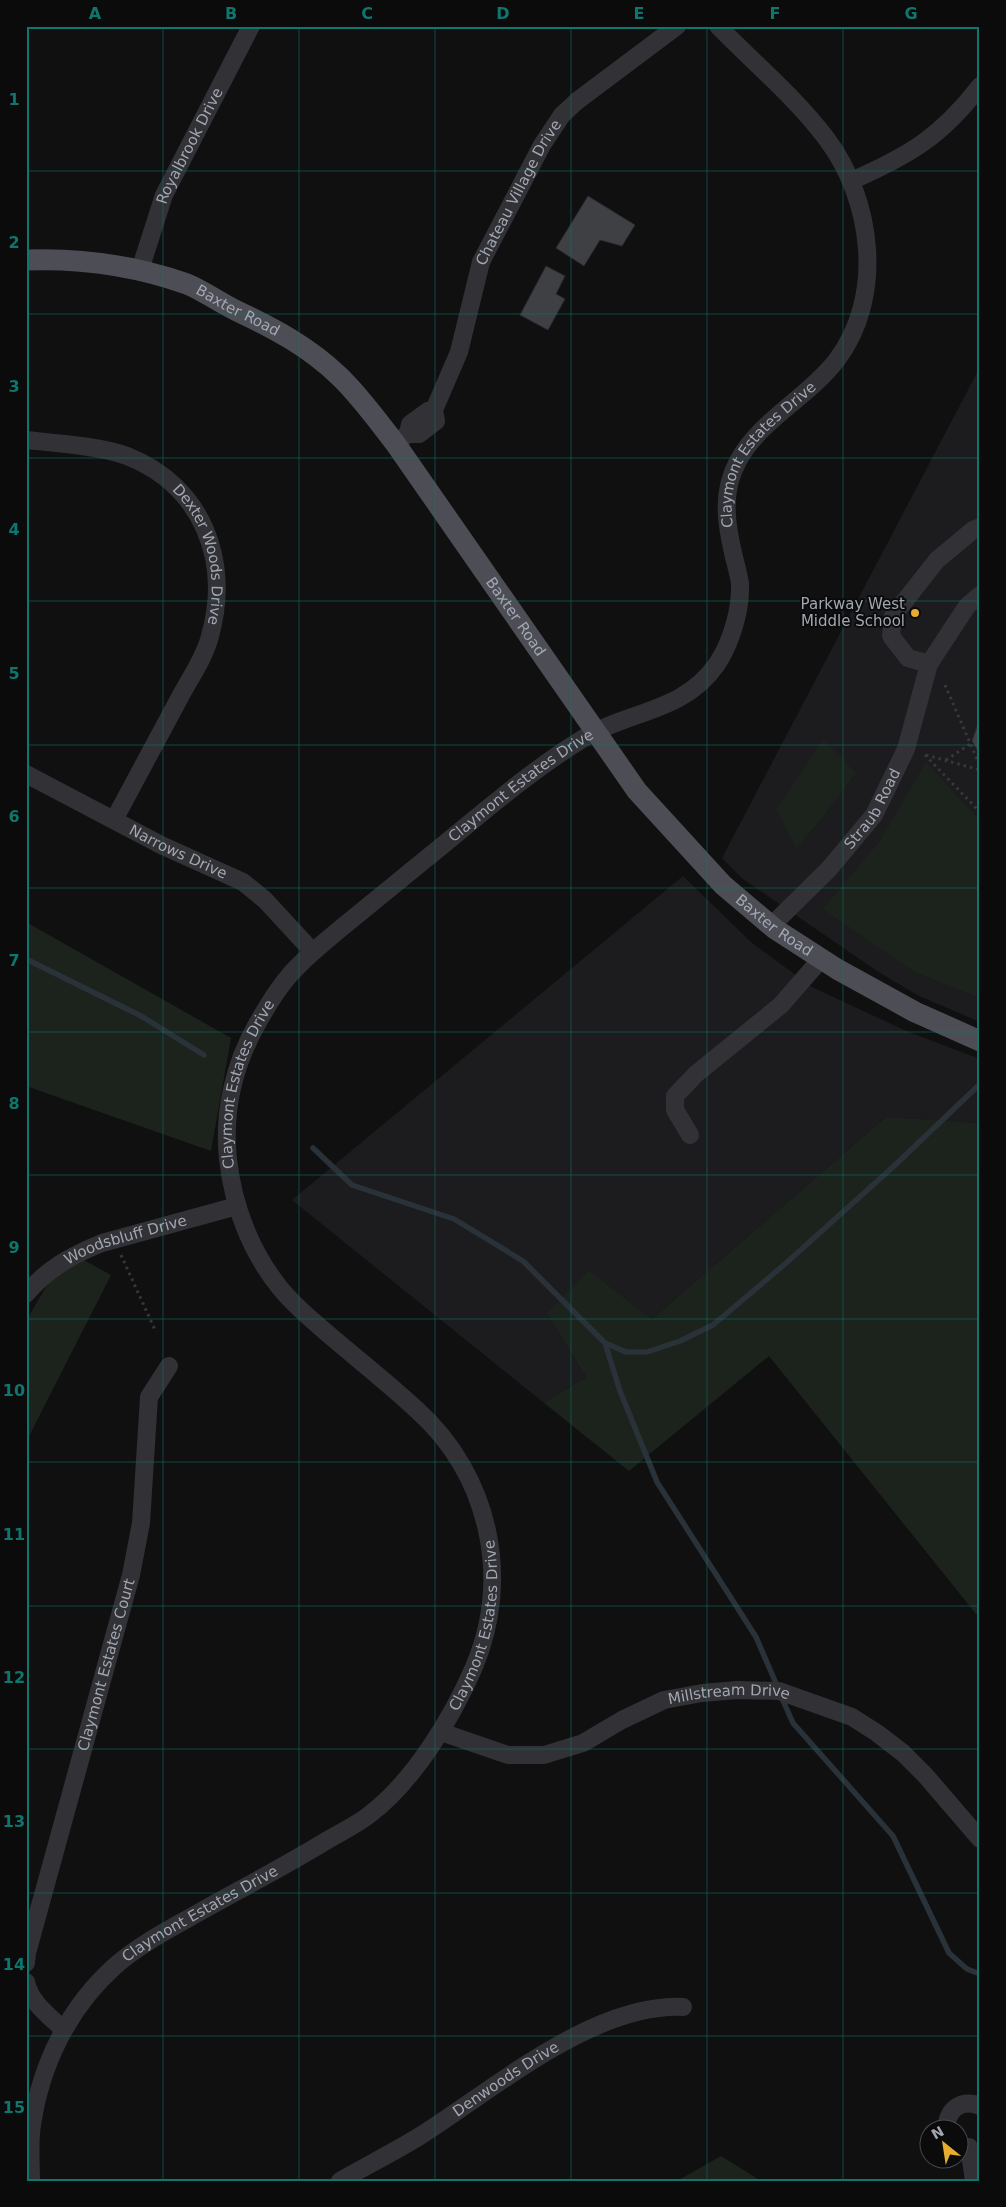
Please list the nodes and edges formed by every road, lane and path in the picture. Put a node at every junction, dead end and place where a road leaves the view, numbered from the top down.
1 (251, 26) edge
2 (677, 26) edge
3 (718, 26) edge
4 (980, 86) edge
5 (851, 181) junction
6 (26, 260) edge
7 (140, 270) junction
8 (401, 439) junction
9 (26, 440) edge
10 (980, 527) edge
11 (980, 596) edge
12 (929, 664) junction
13 (945, 685) dead end
14 (594, 732) junction
15 (970, 744) junction
16 (945, 760) junction
17 (980, 768) edge
18 (26, 774) edge
19 (980, 812) edge
20 (114, 820) junction
21 (771, 926) junction
22 (313, 952) junction
23 (820, 959) junction
24 (980, 1041) edge
25 (690, 1135) dead end
26 (237, 1206) junction
27 (119, 1250) dead end
28 (26, 1294) edge
29 (156, 1332) dead end
30 (169, 1366) dead end
31 (441, 1732) junction
32 (980, 1839) edge
33 (26, 1963) edge
34 (26, 1982) edge
35 (683, 2007) dead end
36 (63, 2029) junction
37 (980, 2106) edge
38 (948, 2120) edge
39 (969, 2145) edge
40 (31, 2181) edge
41 (340, 2181) edge
42 (974, 2181) edge

1 - 7 street, Royalbrook Drive
2 - 8 street, Chateau Village Drive
3 - 5 street, Claymont Estates Drive
4 - 5 street
5 - 14 street, Claymont Estates Drive
6 - 7 main road, Baxter Road
7 - 8 main road, Baxter Road
8 - 14 main road, Baxter Road
9 - 20 street, Dexter Woods Drive
10 - 12 street
11 - 12 street, Straub Road
12 - 21 street, Straub Road
13 - 15 path
14 - 21 main road, Baxter Road
14 - 22 street, Claymont Estates Drive
15 - 16 path
15 - 17 path
16 - 17 path
16 - 19 path
18 - 20 street, Narrows Drive
20 - 22 street, Narrows Drive
21 - 23 main road, Baxter Road
22 - 26 street, Claymont Estates Drive
23 - 24 main road, Baxter Road
23 - 25 street
26 - 28 street, Woodsbluff Drive
26 - 31 street, Claymont Estates Drive
27 - 29 path
30 - 33 street, Claymont Estates Court
31 - 32 street, Millstream Drive
31 - 36 street, Claymont Estates Drive
34 - 36 street
35 - 41 street, Denwoods Drive
36 - 40 street, Claymont Estates Drive
37 - 38 street
39 - 42 street

